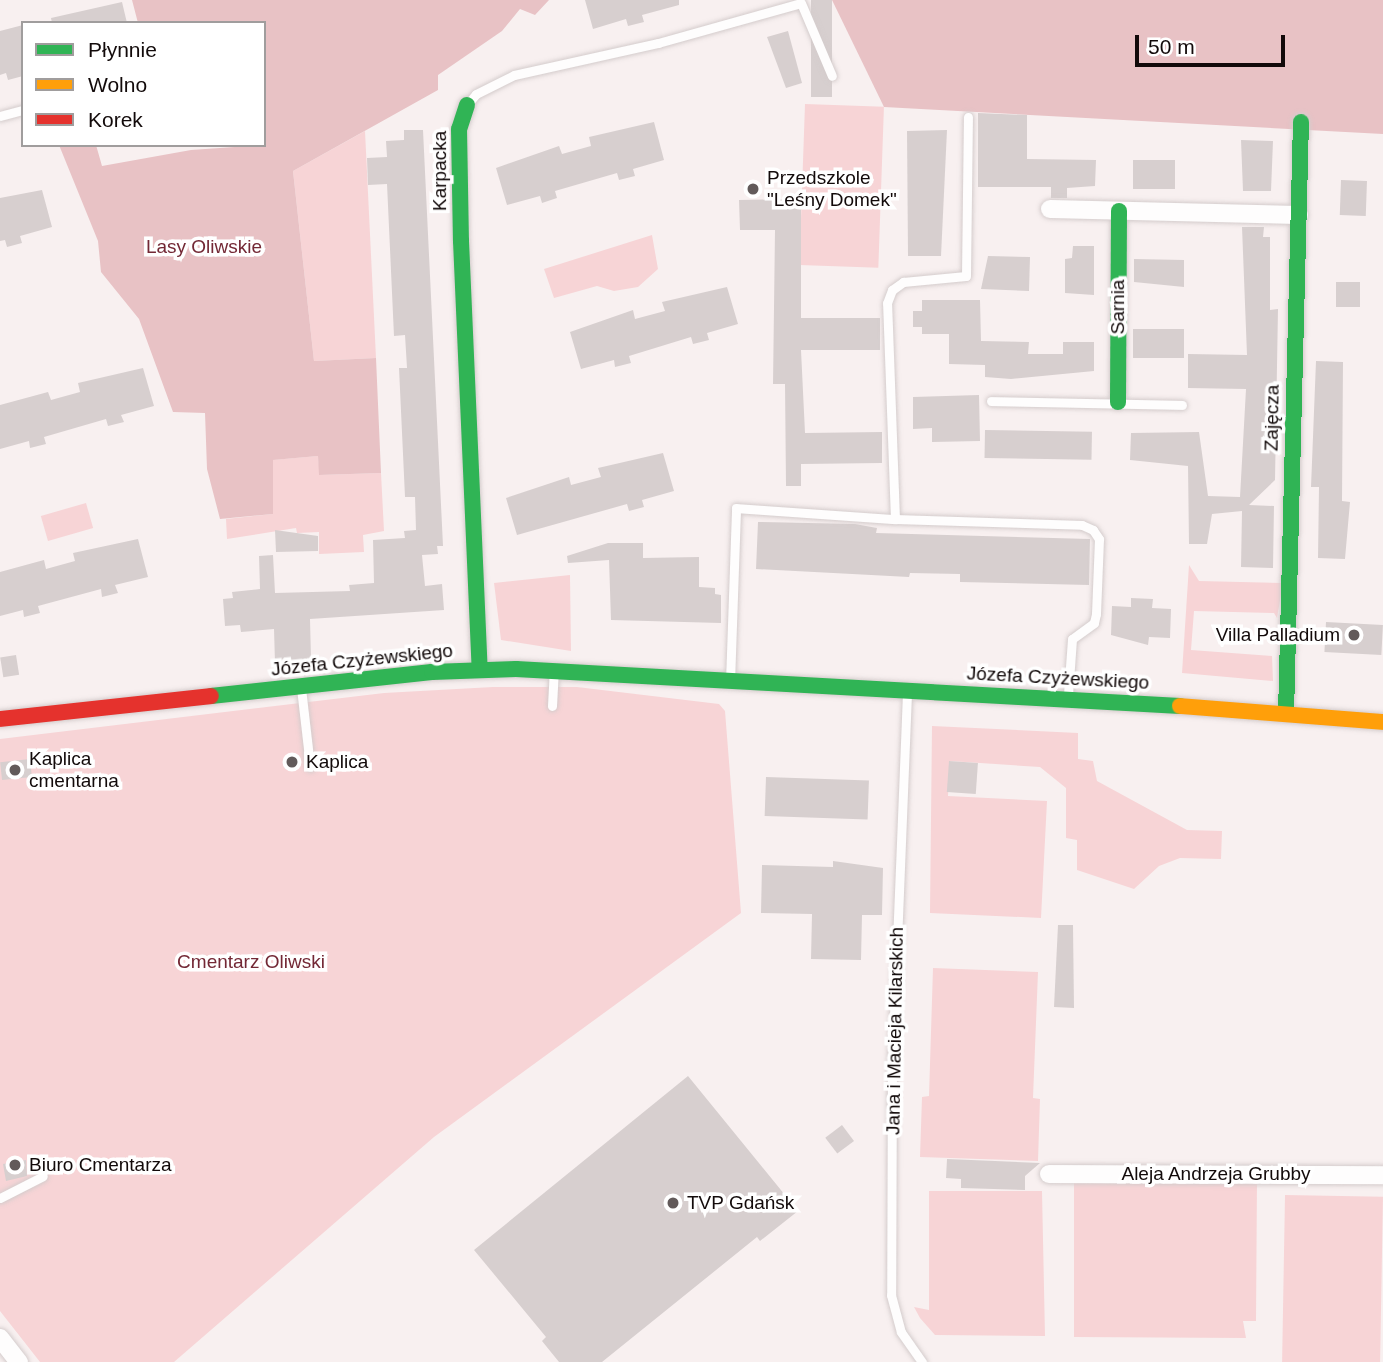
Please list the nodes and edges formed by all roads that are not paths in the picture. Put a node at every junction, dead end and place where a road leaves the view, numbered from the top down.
1 (832, 76) dead end
2 (467, 105) joint
3 (21, 111) edge
4 (0, 116) edge
5 (968, 117) dead end
6 (1301, 122) dead end
7 (1050, 209) dead end
8 (1119, 211) junction
9 (1299, 215) junction
10 (991, 401) dead end
11 (1118, 402) junction
12 (1182, 405) dead end
13 (895, 519) junction
14 (480, 670) junction
15 (554, 671) junction
16 (730, 684) junction
17 (300, 687) junction
18 (907, 691) junction
19 (1068, 697) junction
20 (552, 706) dead end
21 (1286, 714) junction
22 (0, 719) edge
23 (1383, 722) edge
24 (310, 766) dead end
25 (1049, 1174) dead end
26 (1383, 1175) edge
27 (43, 1176) dead end
28 (0, 1198) edge
29 (0, 1338) edge
30 (19, 1362) edge
31 (922, 1362) edge

1 - 2 lane, Karpacka
2 - 14 street, Karpacka
3 - 4 lane
5 - 13 lane
6 - 9 street, Zajęcza
7 - 8 street
8 - 9 street
8 - 11 street, Sarnia
9 - 21 street, Zajęcza
10 - 11 lane
11 - 12 lane
13 - 16 lane
13 - 19 lane
14 - 15 street, Józefa Czyżewskiego
14 - 17 street, Józefa Czyżewskiego
15 - 16 street, Józefa Czyżewskiego
15 - 20 lane
16 - 18 street, Józefa Czyżewskiego
17 - 22 street, Józefa Czyżewskiego
17 - 24 lane
18 - 19 street, Józefa Czyżewskiego
18 - 31 lane, Jana i Macieja Kilarskich
19 - 21 street, Józefa Czyżewskiego
21 - 23 street, Józefa Czyżewskiego
25 - 26 street, Aleja Andrzeja Grubby
27 - 28 lane
29 - 30 street

